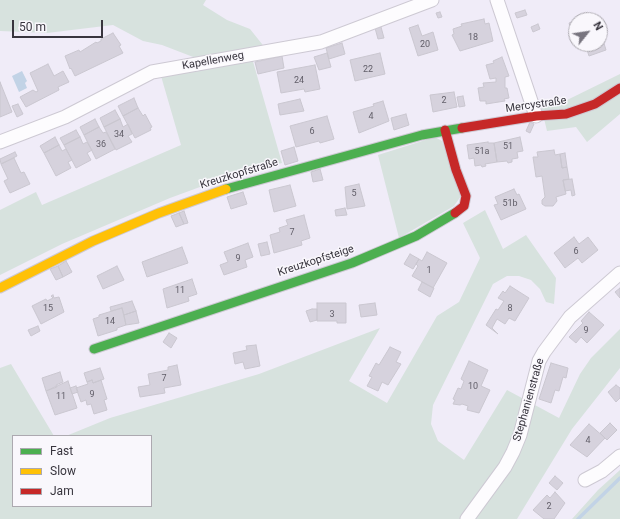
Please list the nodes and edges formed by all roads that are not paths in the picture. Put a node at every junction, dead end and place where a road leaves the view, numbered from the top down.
1 (432, 0) edge
2 (484, 0) edge
3 (498, 5) edge
4 (620, 88) edge
5 (536, 116) junction
6 (498, 123) joint
7 (445, 130) junction
8 (0, 142) edge
9 (620, 273) edge
10 (0, 288) edge
11 (94, 349) dead end
12 (620, 456) edge
13 (585, 480) dead end
14 (467, 519) edge

1 - 8 street, Kapellenweg
2 - 3 street
3 - 5 street
4 - 5 street, Mercystraße
5 - 6 street, Mercystraße
6 - 7 street, Kreuzkopfstraße
7 - 10 street, Kreuzkopfstraße
7 - 11 street, Kreuzkopfsteige
9 - 14 street, Stephanienstraße
12 - 13 street

